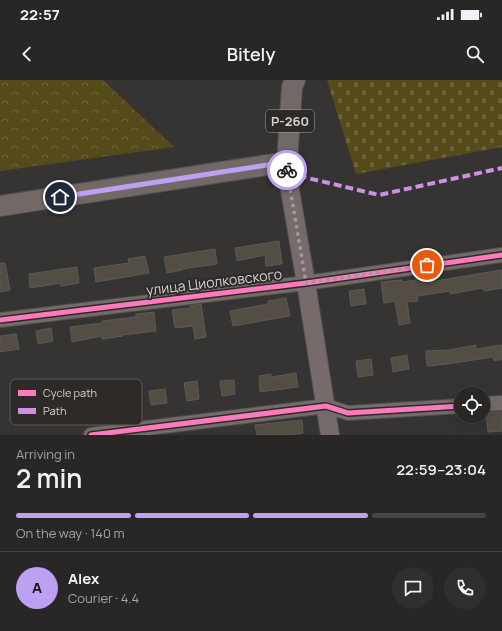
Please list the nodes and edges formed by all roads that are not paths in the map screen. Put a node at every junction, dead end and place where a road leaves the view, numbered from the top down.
1 (295, 80) edge
2 (287, 162) junction
3 (0, 206) edge
4 (502, 254) edge
5 (306, 283) junction
6 (0, 320) edge
7 (502, 403) edge
8 (490, 404) edge
9 (326, 406) junction
10 (454, 406) edge
11 (91, 435) edge
12 (330, 435) edge

1 - 2 highway, Р-260
2 - 3 highway
2 - 5 main road
4 - 5 street, улица Циолковского
5 - 6 street, улица Циолковского
5 - 9 main road
7 - 8 street
9 - 10 street
9 - 11 street
9 - 12 main road

